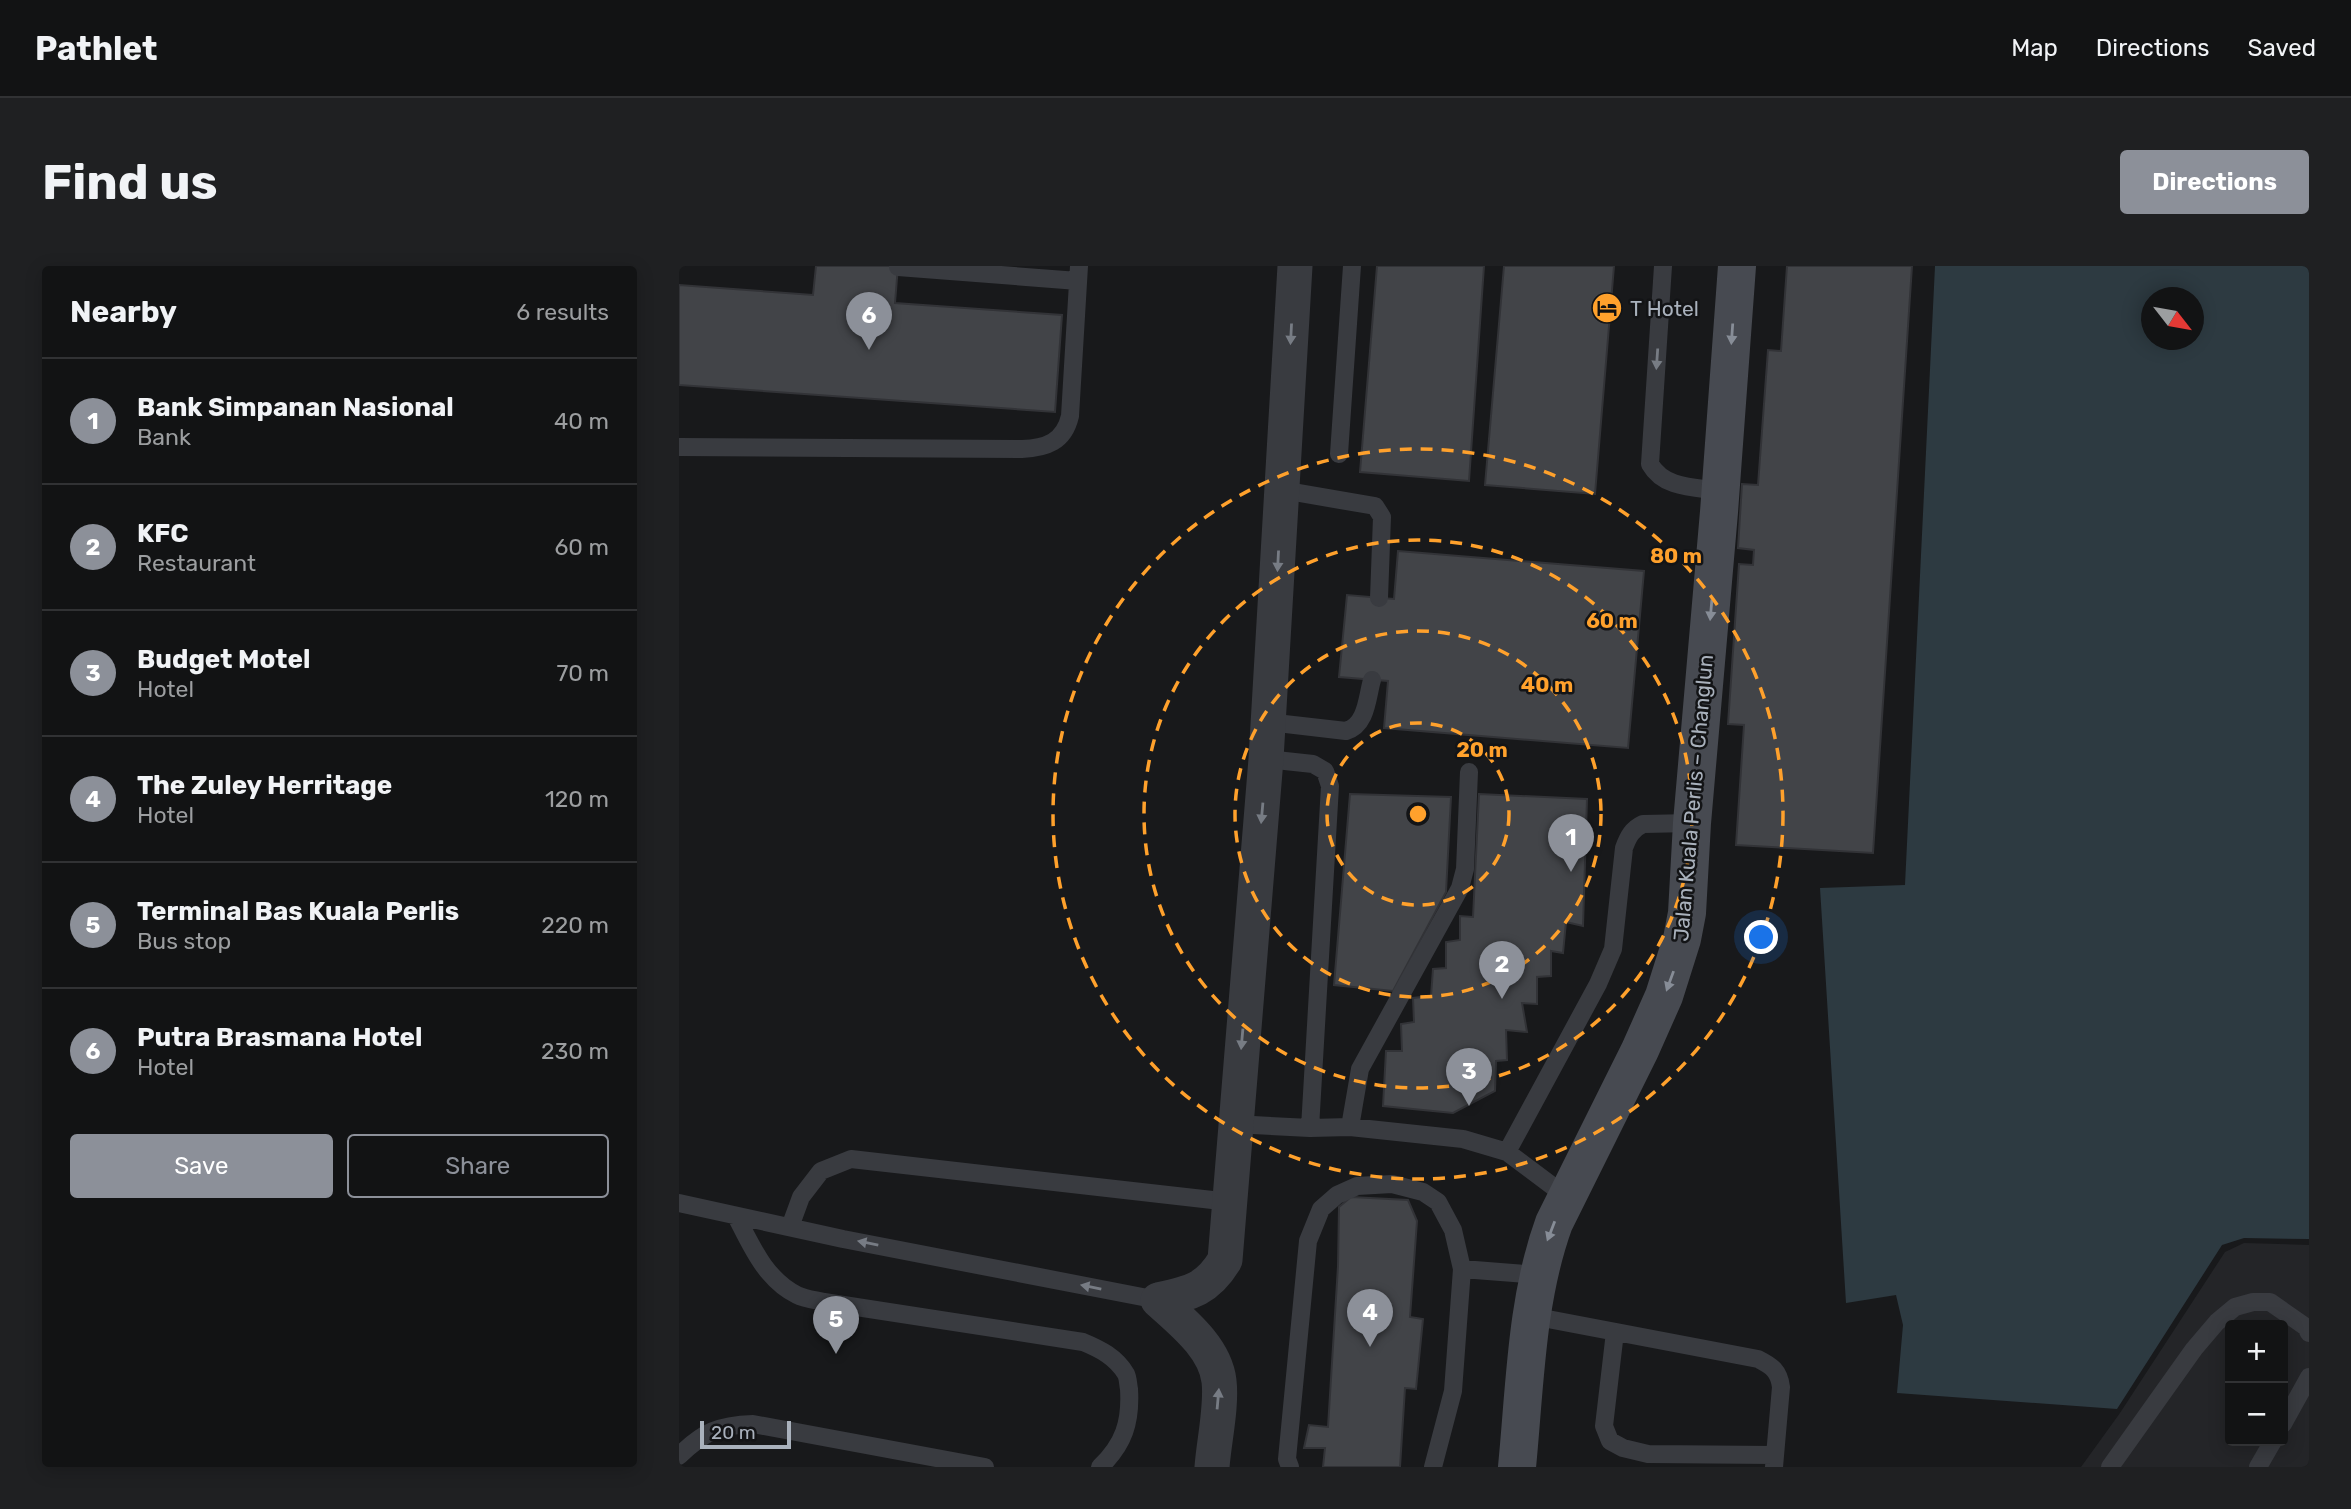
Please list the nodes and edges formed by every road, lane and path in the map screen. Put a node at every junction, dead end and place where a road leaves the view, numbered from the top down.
1 (1295, 266) edge
2 (1352, 266) edge
3 (1663, 266) edge
4 (1737, 266) edge
5 (898, 267) edge
6 (1079, 274) edge
7 (679, 447) edge
8 (1339, 454) dead end
9 (1282, 490) junction
10 (1721, 491) junction
11 (1379, 598) dead end
12 (1372, 680) dead end
13 (1268, 722) junction
14 (1266, 759) junction
15 (1469, 772) dead end
16 (1692, 823) junction
17 (1234, 1124) junction
18 (1349, 1127) junction
19 (1310, 1128) junction
20 (1507, 1152) junction
21 (1567, 1196) junction
22 (1230, 1202) junction
23 (679, 1203) edge
24 (736, 1216) junction
25 (790, 1227) junction
26 (1462, 1269) junction
27 (1540, 1275) junction
28 (1158, 1300) junction
29 (1532, 1316) junction
30 (1615, 1332) junction
31 (2309, 1333) edge
32 (2309, 1377) edge
33 (2288, 1415) edge
34 (2270, 1446) edge
35 (679, 1456) edge
36 (1774, 1461) edge
37 (985, 1467) edge
38 (1100, 1467) edge
39 (1212, 1467) edge
40 (1290, 1467) edge
41 (1433, 1467) edge
42 (1517, 1467) edge
43 (2110, 1467) edge
44 (2258, 1467) edge

1 -> 9 street
2 - 8 lane
3 -> 10 lane
4 -> 10 street, Jalan Kuala Perlis – Changlun
5 - 6 lane
6 - 7 lane
9 - 11 lane
9 -> 13 street
10 -> 16 street, Jalan Kuala Perlis – Changlun
12 - 13 lane
13 - 14 street
14 -> 17 street
14 - 19 lane
15 - 18 lane
16 - 20 lane
16 -> 21 street, Jalan Kuala Perlis – Changlun
17 - 19 lane
17 - 22 street
18 - 19 lane
18 - 20 lane
20 - 21 lane
21 -> 27 street, Jalan Kuala Perlis – Changlun
22 - 25 lane
22 - 28 street
23 - 24 lane
24 - 25 lane
24 - 38 lane
28 -> 25 lane
26 - 27 lane
26 - 40 lane
26 - 41 lane
27 - 29 street, Jalan Kuala Perlis – Changlun
39 -> 28 street
29 - 30 lane
29 - 42 street, Jalan Kuala Perlis – Changlun
30 - 36 lane
30 - 36 lane
31 - 43 lane
32 - 33 lane
34 - 44 lane
35 - 37 lane

